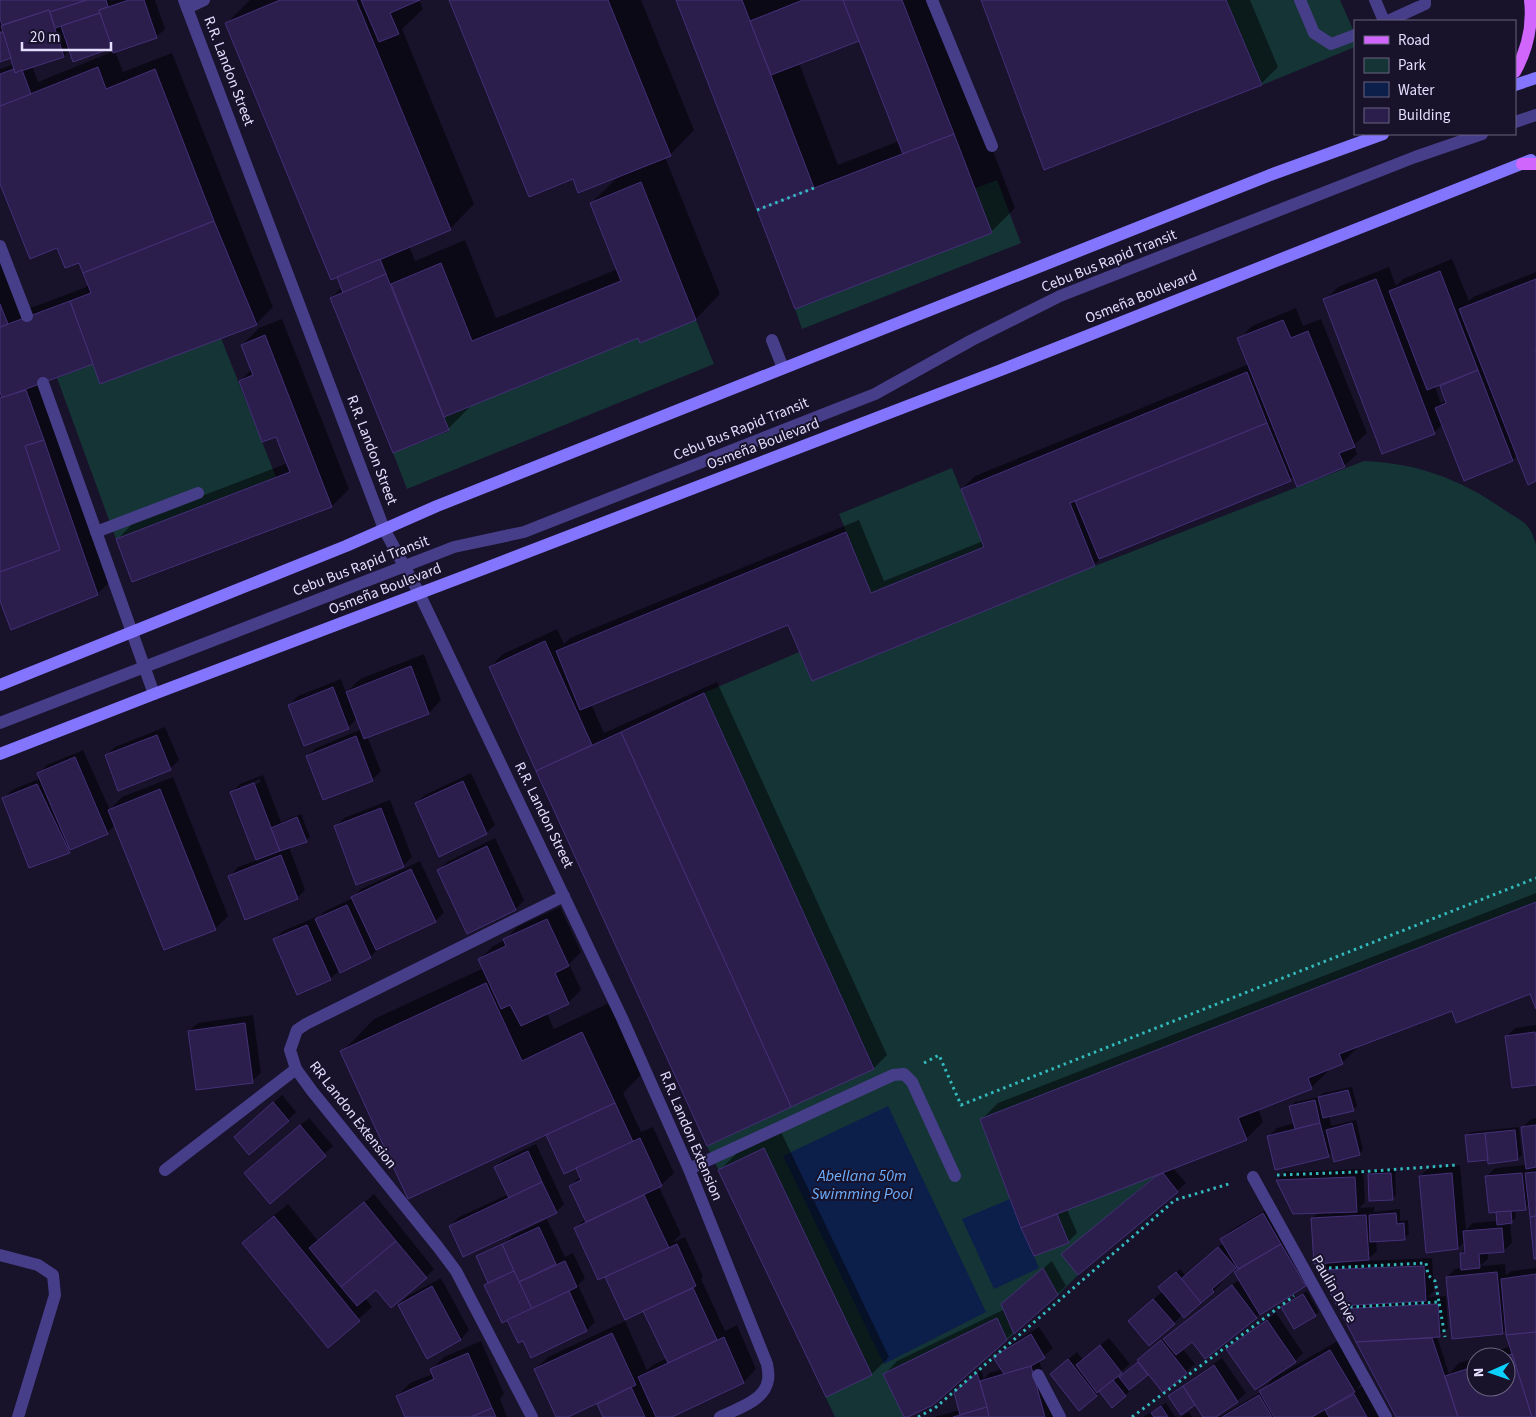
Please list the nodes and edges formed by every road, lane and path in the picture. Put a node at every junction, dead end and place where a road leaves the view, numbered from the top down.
1 (204, 0) edge
2 (932, 0) edge
3 (1300, 0) edge
4 (1375, 0) edge
5 (1425, 0) edge
6 (1530, 0) edge
7 (186, 4) edge
8 (1384, 20) edge
9 (1390, 20) edge
10 (1354, 35) edge
11 (1516, 70) edge
12 (1536, 78) edge
13 (1516, 85) edge
14 (1536, 114) edge
15 (1516, 122) edge
16 (1380, 135) edge
17 (1479, 135) edge
18 (992, 146) dead end
19 (1536, 158) edge
20 (1522, 164) junction
21 (1536, 164) edge
22 (814, 188) dead end
23 (757, 210) dead end
24 (0, 246) edge
25 (27, 316) dead end
26 (772, 340) dead end
27 (783, 368) junction
28 (43, 383) dead end
29 (198, 493) dead end
30 (384, 529) junction
31 (96, 532) junction
32 (404, 566) junction
33 (419, 593) junction
34 (131, 633) junction
35 (144, 667) junction
36 (0, 685) edge
37 (154, 694) junction
38 (0, 723) edge
39 (0, 754) edge
40 (1536, 878) edge
41 (564, 896) junction
42 (296, 1069) junction
43 (904, 1074) junction
44 (1456, 1165) dead end
45 (689, 1169) junction
46 (165, 1170) dead end
47 (955, 1176) dead end
48 (1253, 1176) junction
49 (0, 1254) edge
50 (1311, 1283) junction
51 (1439, 1302) junction
52 (1327, 1308) junction
53 (1445, 1337) dead end
54 (1038, 1375) dead end
55 (18, 1417) edge
56 (532, 1417) edge
57 (720, 1417) edge
58 (918, 1417) edge
59 (1060, 1417) edge
60 (1132, 1417) edge
61 (1386, 1417) edge

1 - 7 street
2 - 18 street
3 - 10 street
4 - 8 street
5 - 9 street
6 - 11 main road
7 - 30 street, R.R. Landon Street
12 - 13 main road
14 - 15 street
16 - 27 main road
17 - 32 street, Cebu Bus Rapid Transit
19 - 20 main road, Osmeña Boulevard
20 - 21 main road
20 - 33 main road, Osmeña Boulevard
22 - 23 path
24 - 25 street
26 - 27 street
27 - 30 main road
28 - 31 street
29 - 31 street
30 - 32 street, R.R. Landon Street
30 - 34 main road
31 - 34 street
32 - 33 street, R.R. Landon Street
32 - 35 street, Cebu Bus Rapid Transit
33 - 37 main road, Osmeña Boulevard
33 - 41 street, R.R. Landon Street
34 - 35 street
34 - 36 main road
35 - 37 street
35 - 38 street, Cebu Bus Rapid Transit
37 - 39 main road, Osmeña Boulevard
40 - 43 path
41 - 42 street, RR Landon Extension
41 - 45 street, R.R. Landon Extension
42 - 46 street
42 - 56 street, RR Landon Extension
43 - 45 street
43 - 47 street
44 - 48 path
45 - 57 street, R.R. Landon Extension
48 - 50 street, Paulin Drive
48 - 58 path
49 - 55 street
50 - 51 path
50 - 52 street, Paulin Drive
50 - 60 path
51 - 52 path
51 - 53 path
52 - 61 street, Paulin Drive
54 - 59 street

